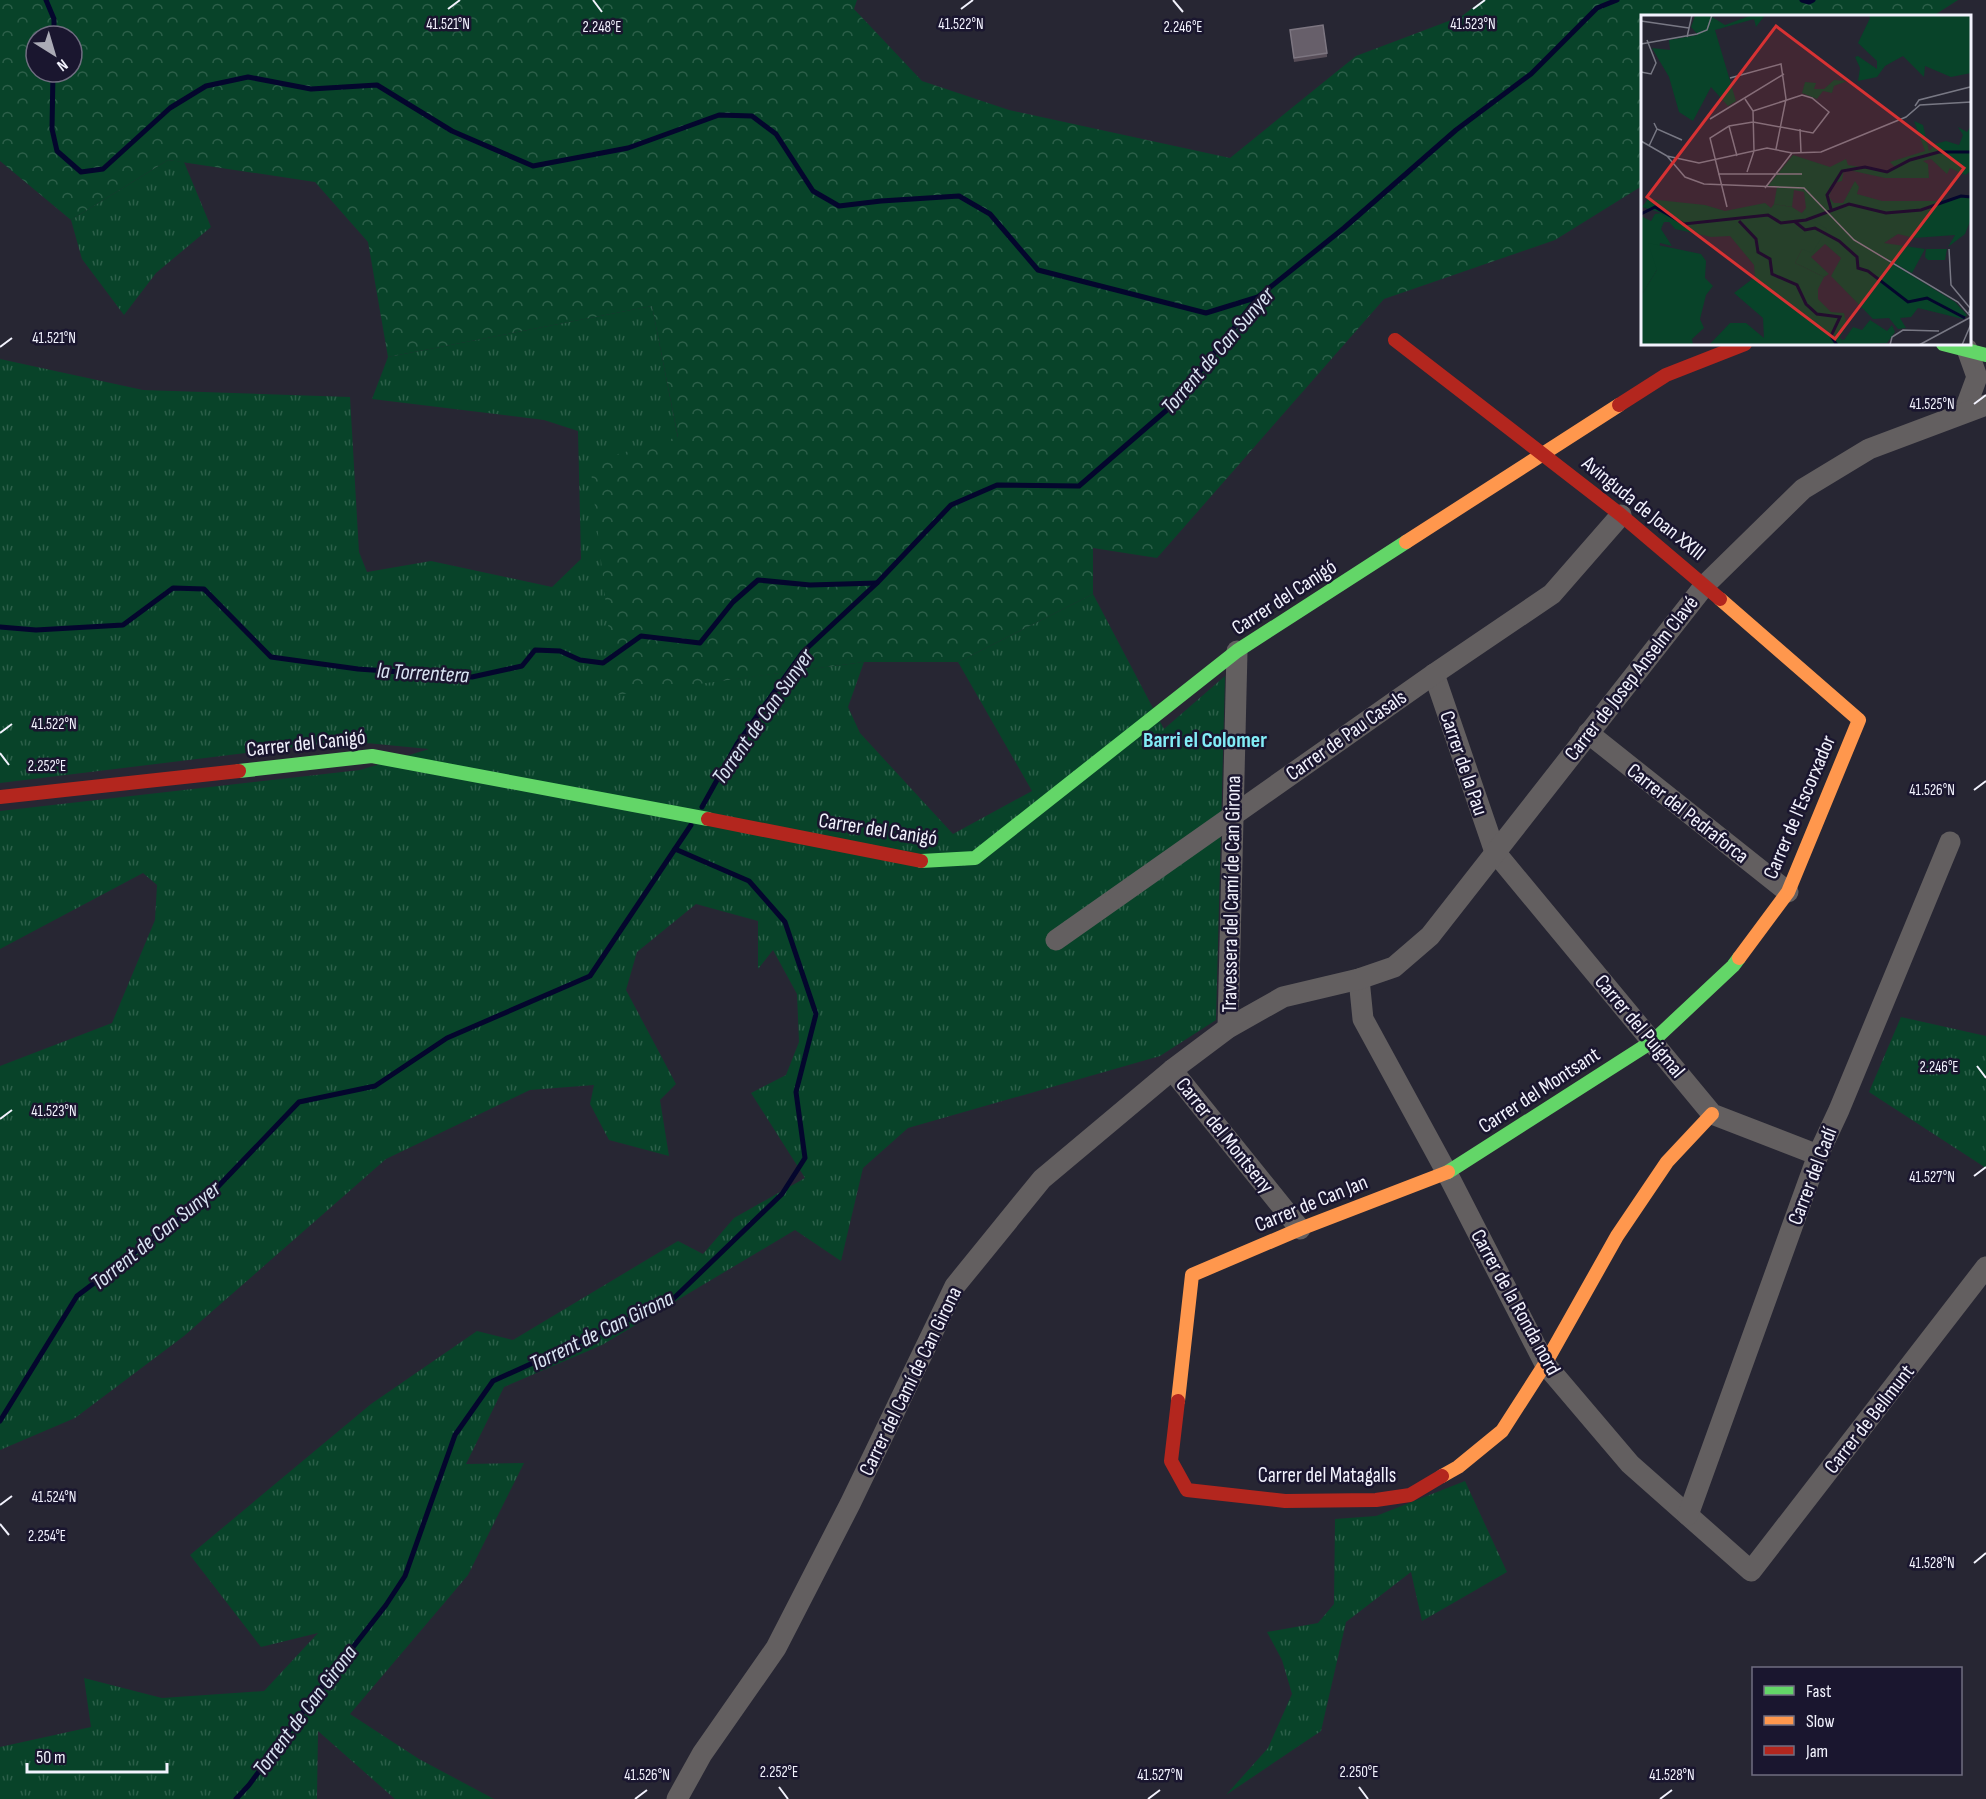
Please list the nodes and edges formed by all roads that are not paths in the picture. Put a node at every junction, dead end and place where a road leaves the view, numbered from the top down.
1 (1395, 340) dead end
2 (1742, 345) edge
3 (1947, 345) edge
4 (1977, 352) edge
5 (1986, 388) edge
6 (1977, 404) edge
7 (1544, 454) junction
8 (1621, 515) junction
9 (1705, 585) junction
10 (1237, 651) junction
11 (1434, 674) junction
12 (1859, 720) joint
13 (1588, 733) junction
14 (0, 797) edge
15 (1232, 815) junction
16 (1950, 842) dead end
17 (1495, 852) junction
18 (1788, 892) junction
19 (1056, 940) dead end
20 (1359, 979) junction
21 (1228, 1028) junction
22 (1653, 1041) junction
23 (1172, 1070) junction
24 (1712, 1114) junction
25 (1818, 1155) junction
26 (1447, 1173) junction
27 (1300, 1229) junction
28 (1986, 1268) edge
29 (1192, 1275) joint
30 (1545, 1364) junction
31 (1688, 1515) junction
32 (1752, 1571) joint
33 (677, 1799) edge

1 - 7 street, Avinguda de Joan XXIII
2 - 7 street, Carrer del Canigó
3 - 4 street
4 - 6 street
5 - 6 street, Carrer de Josep Anselm Clavé
6 - 9 street, Carrer de Josep Anselm Clavé
7 - 8 street, Avinguda de Joan XXIII
7 - 10 street, Carrer del Canigó
8 - 9 street, Avinguda de Joan XXIII
8 - 11 street, Carrer de Pau Casals
9 - 12 street, Avinguda de Joan XXIII
9 - 13 street, Carrer de Josep Anselm Clavé
10 - 14 street, Carrer del Canigó
10 - 15 street, Travessera del Camí de Can Girona
11 - 15 street, Carrer de Pau Casals
11 - 17 street, Carrer de la Pau
12 - 18 street, Carrer de l'Escorxador
13 - 17 street, Carrer de Josep Anselm Clavé
13 - 18 street, Carrer del Pedraforca
15 - 19 street, Carrer de Pau Casals
15 - 21 street, Travessera del Camí de Can Girona
16 - 25 street, Carrer del Cadí
17 - 20 street, Carrer de Josep Anselm Clavé
17 - 22 street, Carrer del Puigmal
18 - 22 street, Carrer de l'Escorxador
20 - 21 street, Carrer del Camí de Can Girona
20 - 26 street, Carrer de la Ronda nord
21 - 23 street, Carrer del Camí de Can Girona
22 - 24 street, Carrer del Puigmal
22 - 26 street, Carrer del Montsant
23 - 27 street, Carrer del Montseny
23 - 33 street, Carrer del Camí de Can Girona
24 - 25 street, Carrer del Puigmal
24 - 30 street, Carrer del Matagalls
25 - 31 street, Carrer del Cadí
26 - 27 street, Carrer de Can Jan
26 - 30 street, Carrer de la Ronda nord
27 - 29 street, Carrer de Can Jan
28 - 32 street, Carrer de Bellmunt
29 - 30 street, Carrer del Matagalls
30 - 31 street, Carrer de la Ronda nord
31 - 32 street, Carrer de la Ronda nord

